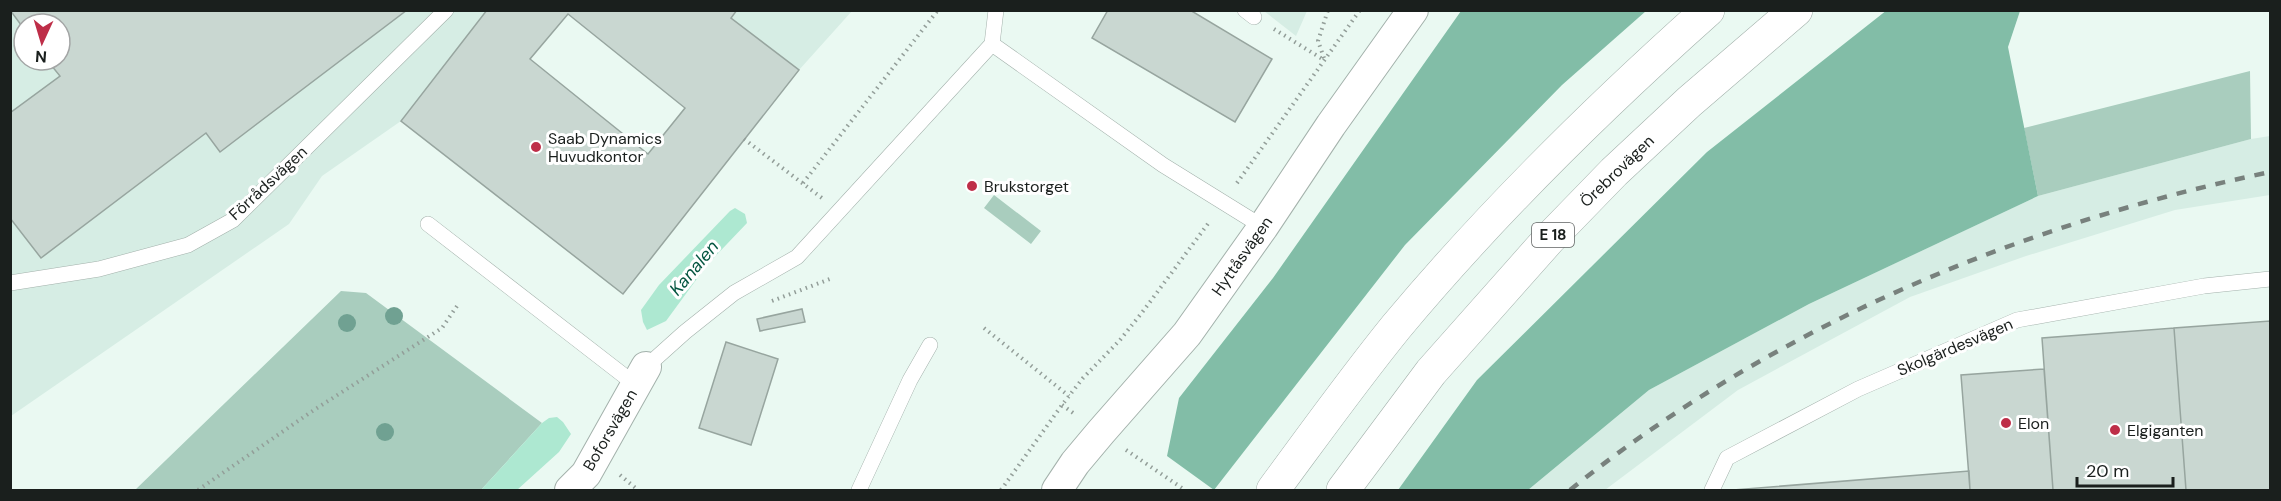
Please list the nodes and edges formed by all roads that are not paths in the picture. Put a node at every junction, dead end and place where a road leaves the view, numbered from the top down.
1 (446, 10) edge
2 (996, 10) edge
3 (1413, 10) edge
4 (1708, 10) edge
5 (1796, 10) edge
6 (992, 44) junction
7 (428, 224) dead end
8 (1263, 227) junction
9 (2271, 279) edge
10 (10, 283) edge
11 (930, 345) dead end
12 (641, 376) junction
13 (570, 490) edge
14 (859, 490) edge
15 (1057, 490) edge
16 (1273, 490) edge
17 (1343, 490) edge
18 (1712, 490) edge

1 - 10 lane, Förrådsvägen
2 - 6 lane
3 - 8 street, Hyttåsvägen
4 - 16 highway
5 - 17 highway, Örebrovägen / E 18
6 - 8 lane
6 - 12 lane
7 - 12 lane
8 - 15 street, Hyttåsvägen
9 - 18 lane, Skolgärdesvägen
11 - 14 lane
12 - 13 street, Boforsvägen

